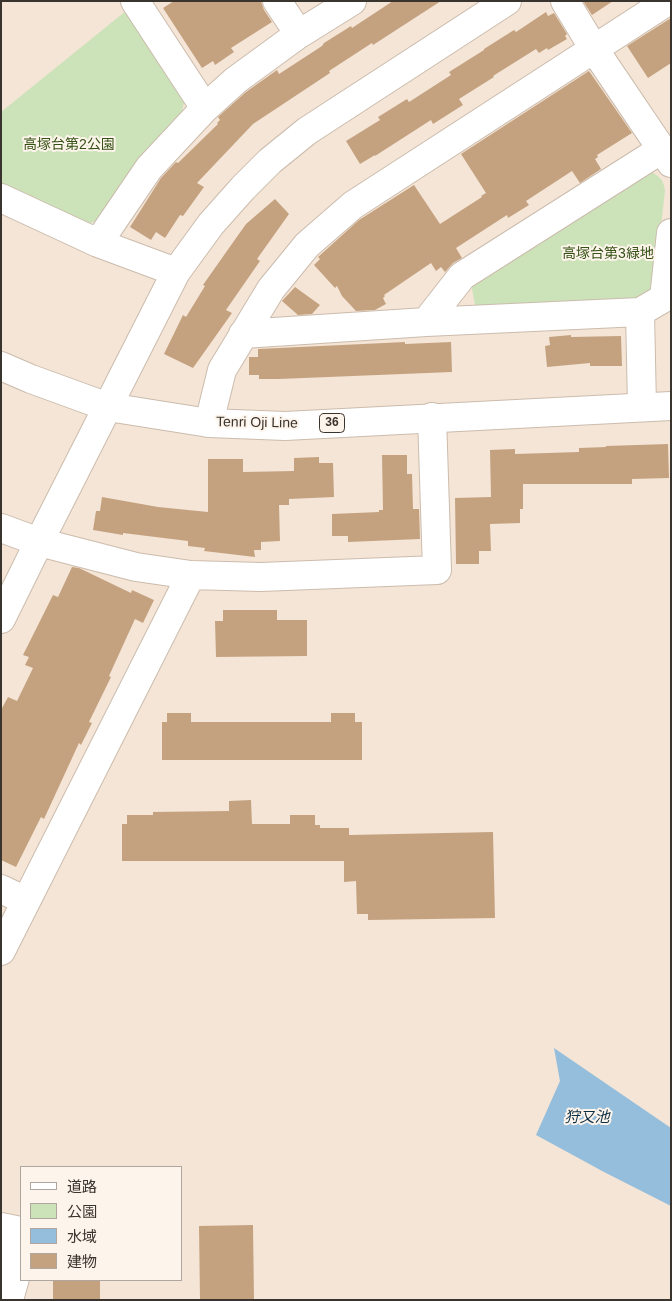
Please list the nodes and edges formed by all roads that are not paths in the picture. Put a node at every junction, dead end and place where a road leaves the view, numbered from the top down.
1 (135, 1) edge
2 (277, 1) edge
3 (352, 1) edge
4 (507, 1) edge
5 (565, 1) edge
6 (668, 1) edge
7 (299, 34) junction
8 (594, 49) junction
9 (204, 108) junction
10 (666, 156) edge
11 (1, 198) edge
12 (671, 233) edge
13 (98, 243) junction
14 (176, 272) junction
15 (640, 312) junction
16 (426, 322) junction
17 (243, 334) junction
18 (1, 366) edge
19 (108, 406) junction
20 (671, 406) edge
21 (642, 407) junction
22 (432, 417) junction
23 (209, 422) junction
24 (1, 528) edge
25 (39, 542) junction
26 (191, 575) junction
27 (1, 620) edge
28 (1, 889) edge
29 (26, 901) junction
30 (1, 950) edge
31 (1, 1227) edge
32 (9, 1300) edge

1 - 9 street
2 - 7 street
3 - 7 street
4 - 14 street
5 - 8 street
6 - 8 street
7 - 9 street
8 - 10 street
8 - 17 street
9 - 13 street
10 - 16 street
11 - 13 street
12 - 15 street
13 - 14 street
14 - 19 street
15 - 16 street
15 - 21 street
16 - 17 street
17 - 23 street
18 - 19 street, Tenri Oji Line / 36
19 - 23 street, Tenri Oji Line / 36
19 - 25 street
20 - 21 street, Tenri Oji Line / 36
21 - 22 street, Tenri Oji Line / 36
22 - 23 street, Tenri Oji Line / 36
22 - 26 street
24 - 25 street
25 - 26 street
25 - 27 street
26 - 29 street
28 - 29 street
29 - 30 street
31 - 32 street

